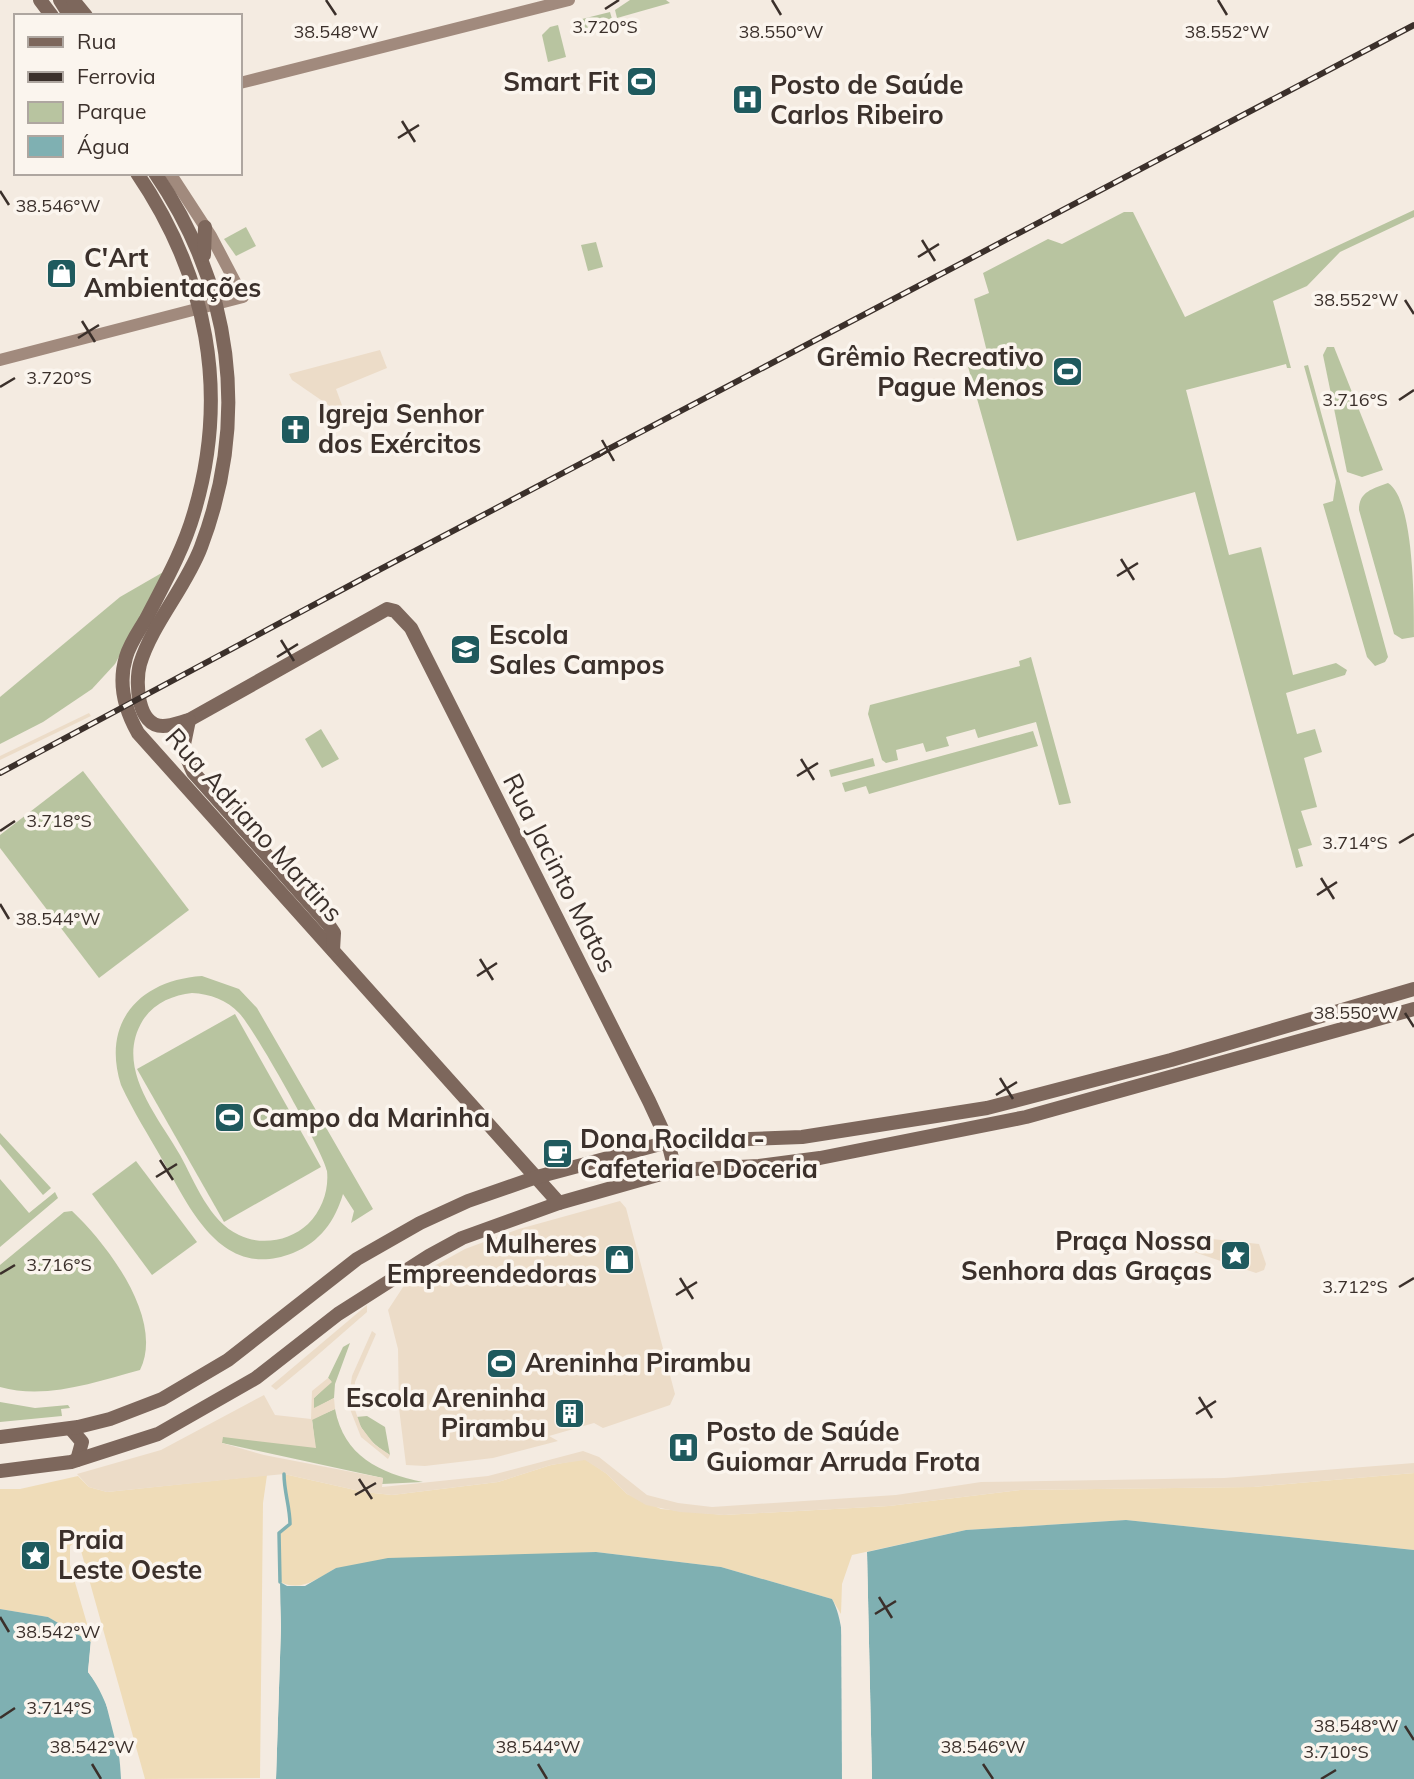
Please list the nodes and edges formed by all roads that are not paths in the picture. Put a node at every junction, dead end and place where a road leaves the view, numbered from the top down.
1 (73, 0) edge
2 (569, 0) edge
3 (84, 14) edge
4 (242, 82) edge
5 (138, 175) edge
6 (156, 175) edge
7 (171, 175) edge
8 (205, 227) junction
9 (203, 260) junction
10 (217, 305) junction
11 (201, 309) junction
12 (0, 360) edge
13 (189, 720) junction
14 (333, 950) junction
15 (1414, 989) edge
16 (1414, 1009) edge
17 (1236, 1040) junction
18 (1242, 1058) junction
19 (901, 1123) junction
20 (668, 1142) junction
21 (904, 1143) junction
22 (674, 1170) junction
23 (537, 1177) junction
24 (559, 1203) junction
25 (71, 1429) junction
26 (0, 1437) edge
27 (77, 1460) junction
28 (0, 1471) edge

1 - 3 main road
2 - 4 main road
5 - 11 main road, Rua Adriano Martins
6 - 9 main road
7 - 8 main road
8 - 9 main road
8 - 10 main road
9 - 10 main road
10 - 11 main road
10 - 13 main road
11 - 12 main road
11 - 14 main road, Rua Adriano Martins
13 - 14 main road, Rua Adriano Martins
13 - 20 main road, Rua Jacinto Matos
14 - 23 main road, Rua Adriano Martins
15 - 17 main road
16 - 18 main road
17 - 18 main road
17 - 19 main road
18 - 21 main road
19 - 20 main road
19 - 21 main road
20 - 22 main road, Rua Jacinto Matos
20 - 23 main road
21 - 22 main road
22 - 24 main road
23 - 24 main road, Rua Adriano Martins
23 - 25 main road
24 - 27 main road
25 - 26 main road
25 - 27 main road
27 - 28 main road

